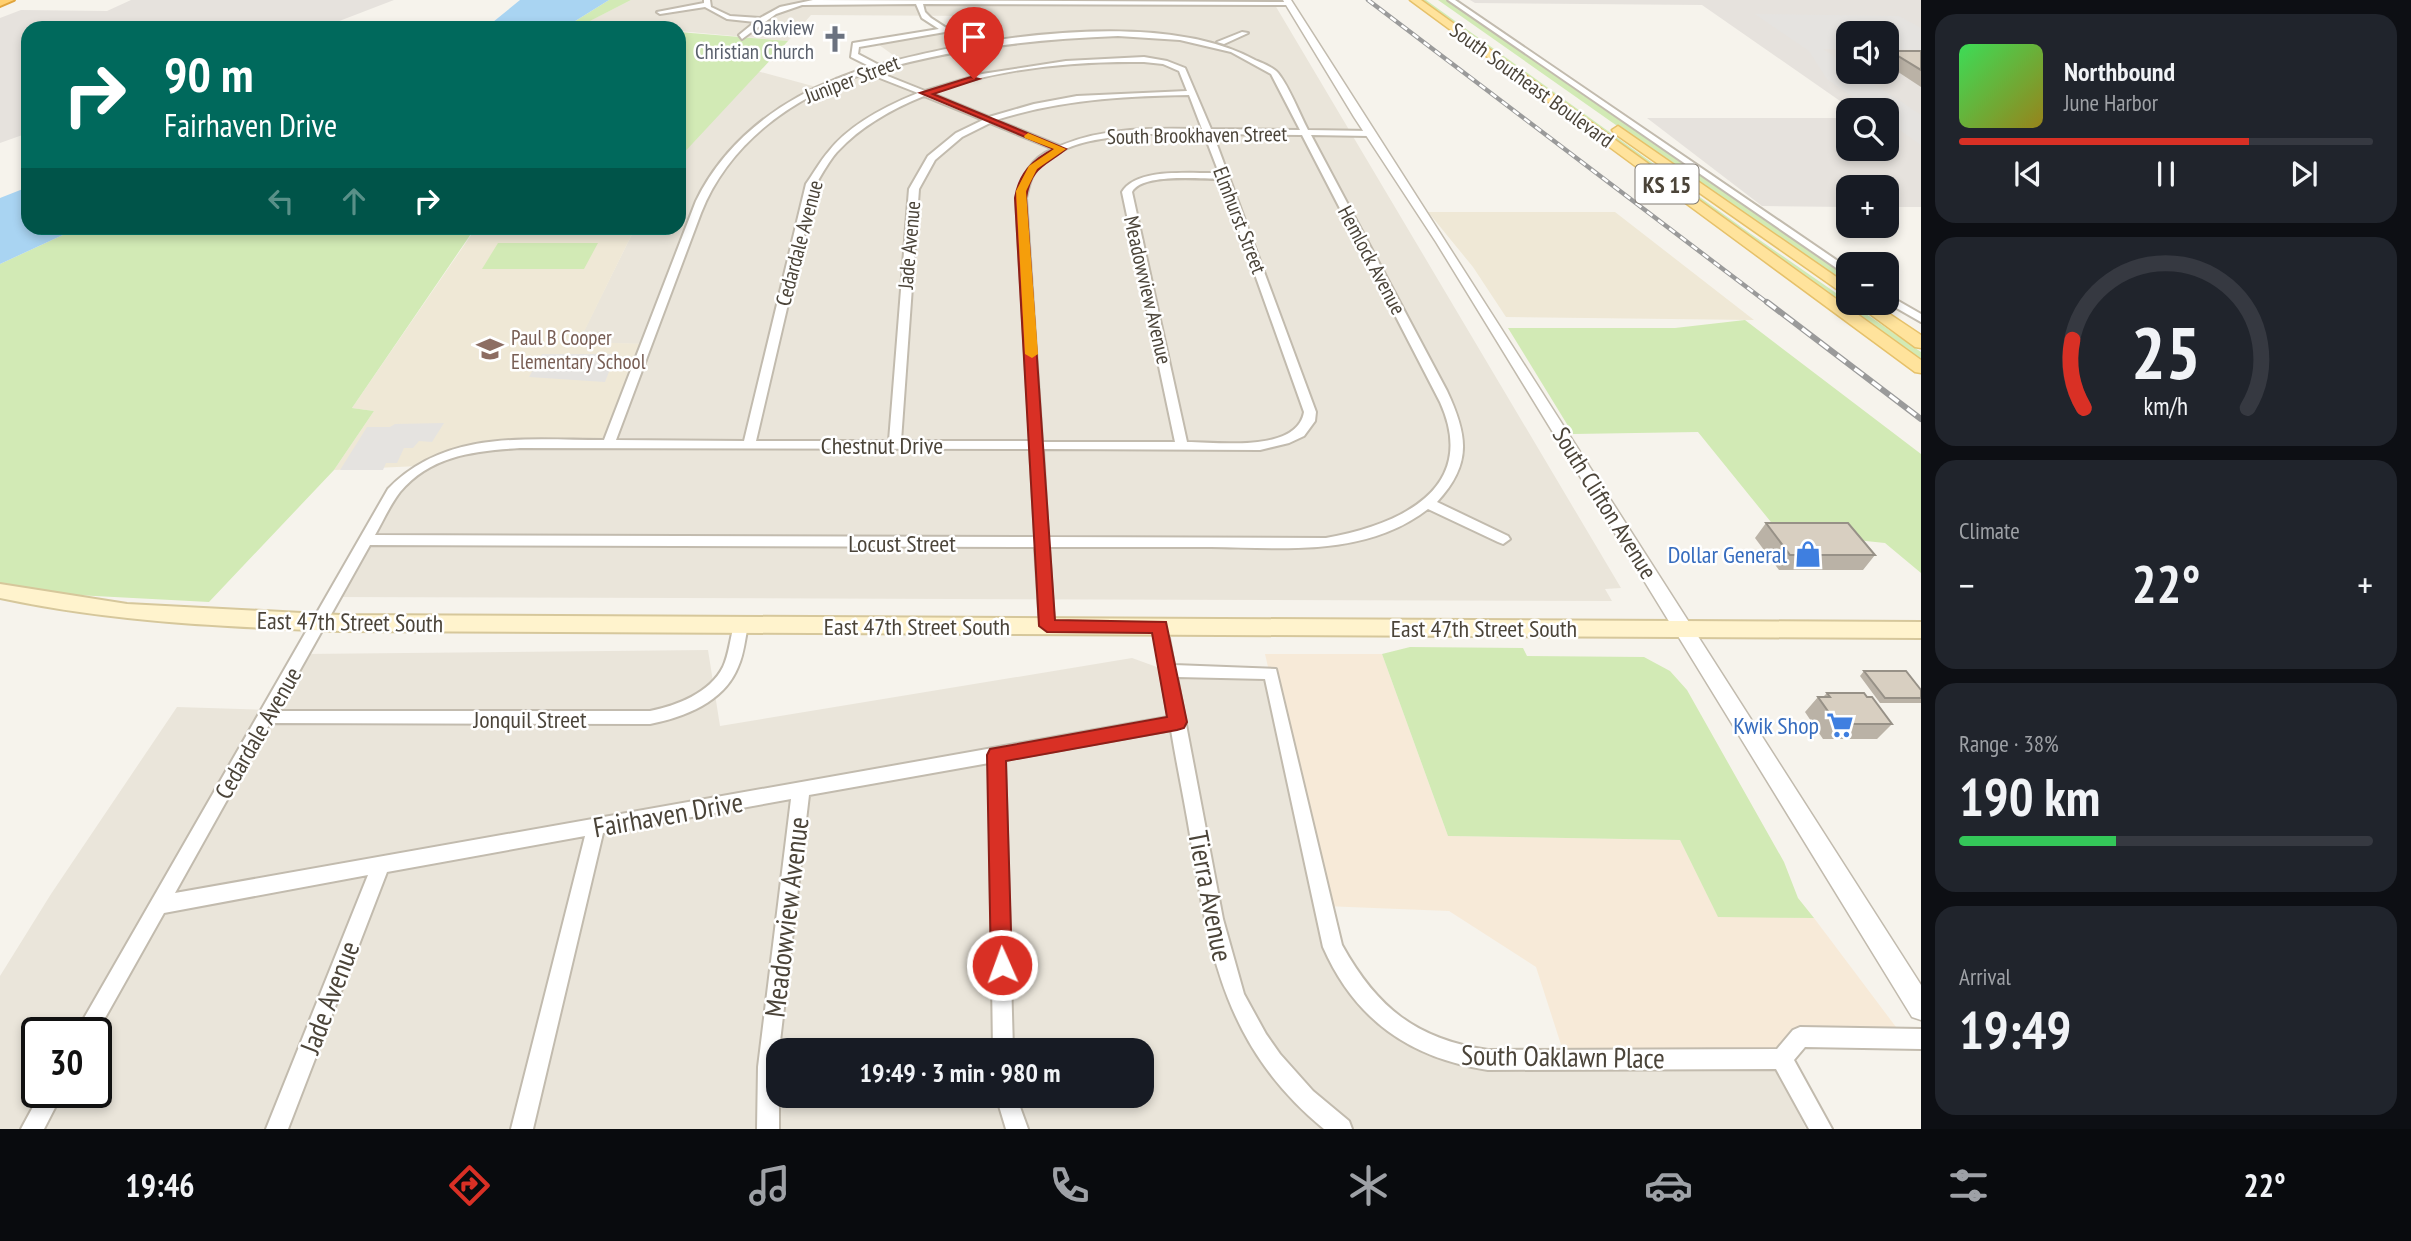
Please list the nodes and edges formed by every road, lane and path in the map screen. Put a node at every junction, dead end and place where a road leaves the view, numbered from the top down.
1 (8, 0) edge
2 (1415, 0) edge
3 (1434, 0) edge
4 (1451, 0) edge
5 (803, 1) edge
6 (919, 1) edge
7 (1076, 1) edge
8 (1233, 1) edge
9 (1288, 1) edge
10 (707, 2) edge
11 (0, 3) edge
12 (660, 12) dead end
13 (759, 20) junction
14 (946, 30) junction
15 (1244, 33) dead end
16 (742, 37) dead end
17 (1221, 43) junction
18 (963, 44) junction
19 (1129, 60) joint
20 (877, 67) junction
21 (867, 70) junction
22 (925, 93) junction
23 (1193, 93) junction
24 (990, 120) junction
25 (1208, 132) junction
26 (1305, 132) junction
27 (1369, 132) junction
28 (1062, 149) junction
29 (1223, 176) junction
30 (1836, 265) edge
31 (1836, 284) edge
32 (1899, 306) edge
33 (1880, 315) edge
34 (1921, 319) edge
35 (1921, 343) edge
36 (1921, 368) edge
37 (1309, 422) joint
38 (609, 443) junction
39 (749, 444) junction
40 (895, 444) junction
41 (1038, 446) junction
42 (1182, 446) junction
43 (448, 454) joint
44 (1427, 503) junction
45 (1503, 539) dead end
46 (367, 540) junction
47 (1044, 543) junction
48 (0, 591) edge
49 (320, 622) junction
50 (741, 625) junction
51 (1047, 626) junction
52 (1160, 627) junction
53 (1684, 629) junction
54 (1921, 630) edge
55 (1168, 671) junction
56 (267, 717) junction
57 (1177, 722) junction
58 (996, 755) junction
59 (801, 790) junction
60 (596, 827) junction
61 (381, 865) junction
62 (158, 905) junction
63 (1921, 1008) edge
64 (95, 1017) edge
65 (1003, 1038) edge
66 (1921, 1039) edge
67 (1782, 1059) junction
68 (43, 1108) edge
69 (1010, 1108) edge
70 (32, 1129) edge
71 (278, 1129) edge
72 (522, 1129) edge
73 (768, 1129) edge
74 (1017, 1129) edge
75 (1341, 1129) edge
76 (1821, 1129) edge

1 - 11 highway
2 - 36 main road, South Southeast Boulevard / KS 15
3 - 31 main road, South Southeast Boulevard / KS 15
4 - 30 street
5 - 6 street
5 - 13 street
6 - 7 street
6 - 14 street
7 - 8 street
8 - 9 street
9 - 27 street, South Clifton Avenue
10 - 12 street
10 - 13 street
13 - 16 street
14 - 18 street
14 - 20 street
15 - 17 street
17 - 18 street, Juniper Street
17 - 26 street, Hemlock Avenue
18 - 20 street, Juniper Street
19 - 22 street, Cedardale Avenue
19 - 23 street, Elmhurst Street
20 - 21 street, Juniper Street
21 - 22 street
21 - 38 street, Juniper Street
22 - 24 street
22 - 39 street, Cedardale Avenue
23 - 24 street, Jade Avenue
23 - 25 street, Elmhurst Street
24 - 28 street
24 - 40 street, Jade Avenue
25 - 26 street, South Brookhaven Street
25 - 28 street, South Brookhaven Street
25 - 29 street, Elmhurst Street
26 - 27 street, South Brookhaven Street
26 - 44 street, Hemlock Avenue
27 - 53 street, South Clifton Avenue
28 - 41 street, South Brookhaven Street
29 - 37 street, Elmhurst Street
29 - 42 street, Meadowview Avenue
32 - 34 street
33 - 35 main road
37 - 42 street, Chestnut Drive
38 - 39 street, Chestnut Drive
38 - 43 street, Chestnut Drive
39 - 40 street, Chestnut Drive
40 - 41 street, Chestnut Drive
41 - 42 street, Chestnut Drive
41 - 47 street, South Brookhaven Street
43 - 46 street, Cedardale Avenue
44 - 45 street
44 - 47 street, Locust Street
46 - 47 street, Locust Street
46 - 49 street, Cedardale Avenue
47 - 51 street, South Brookhaven Street
48 - 49 main road, East 47th Street South
49 - 50 main road, East 47th Street South
49 - 56 street, Cedardale Avenue
50 - 51 main road, East 47th Street South
50 - 56 street, Jonquil Street
51 - 52 main road, East 47th Street South
52 - 53 main road, East 47th Street South
52 - 55 street, Tierra Avenue
53 - 54 main road, East 47th Street South
53 - 63 street, South Clifton Avenue
55 - 57 street, Tierra Avenue
55 - 67 street, South Oaklawn Place
56 - 62 street, Cedardale Avenue
57 - 58 street, Fairhaven Drive
57 - 75 street, Tierra Avenue
58 - 59 street, Fairhaven Drive
58 - 65 street
59 - 60 street, Fairhaven Drive
59 - 73 street, Meadowview Avenue
60 - 61 street, Fairhaven Drive
60 - 72 street
61 - 62 street, Fairhaven Drive
61 - 71 street, Jade Avenue
62 - 64 street, Cedardale Avenue
66 - 67 street
67 - 76 street
68 - 70 street
69 - 74 street

